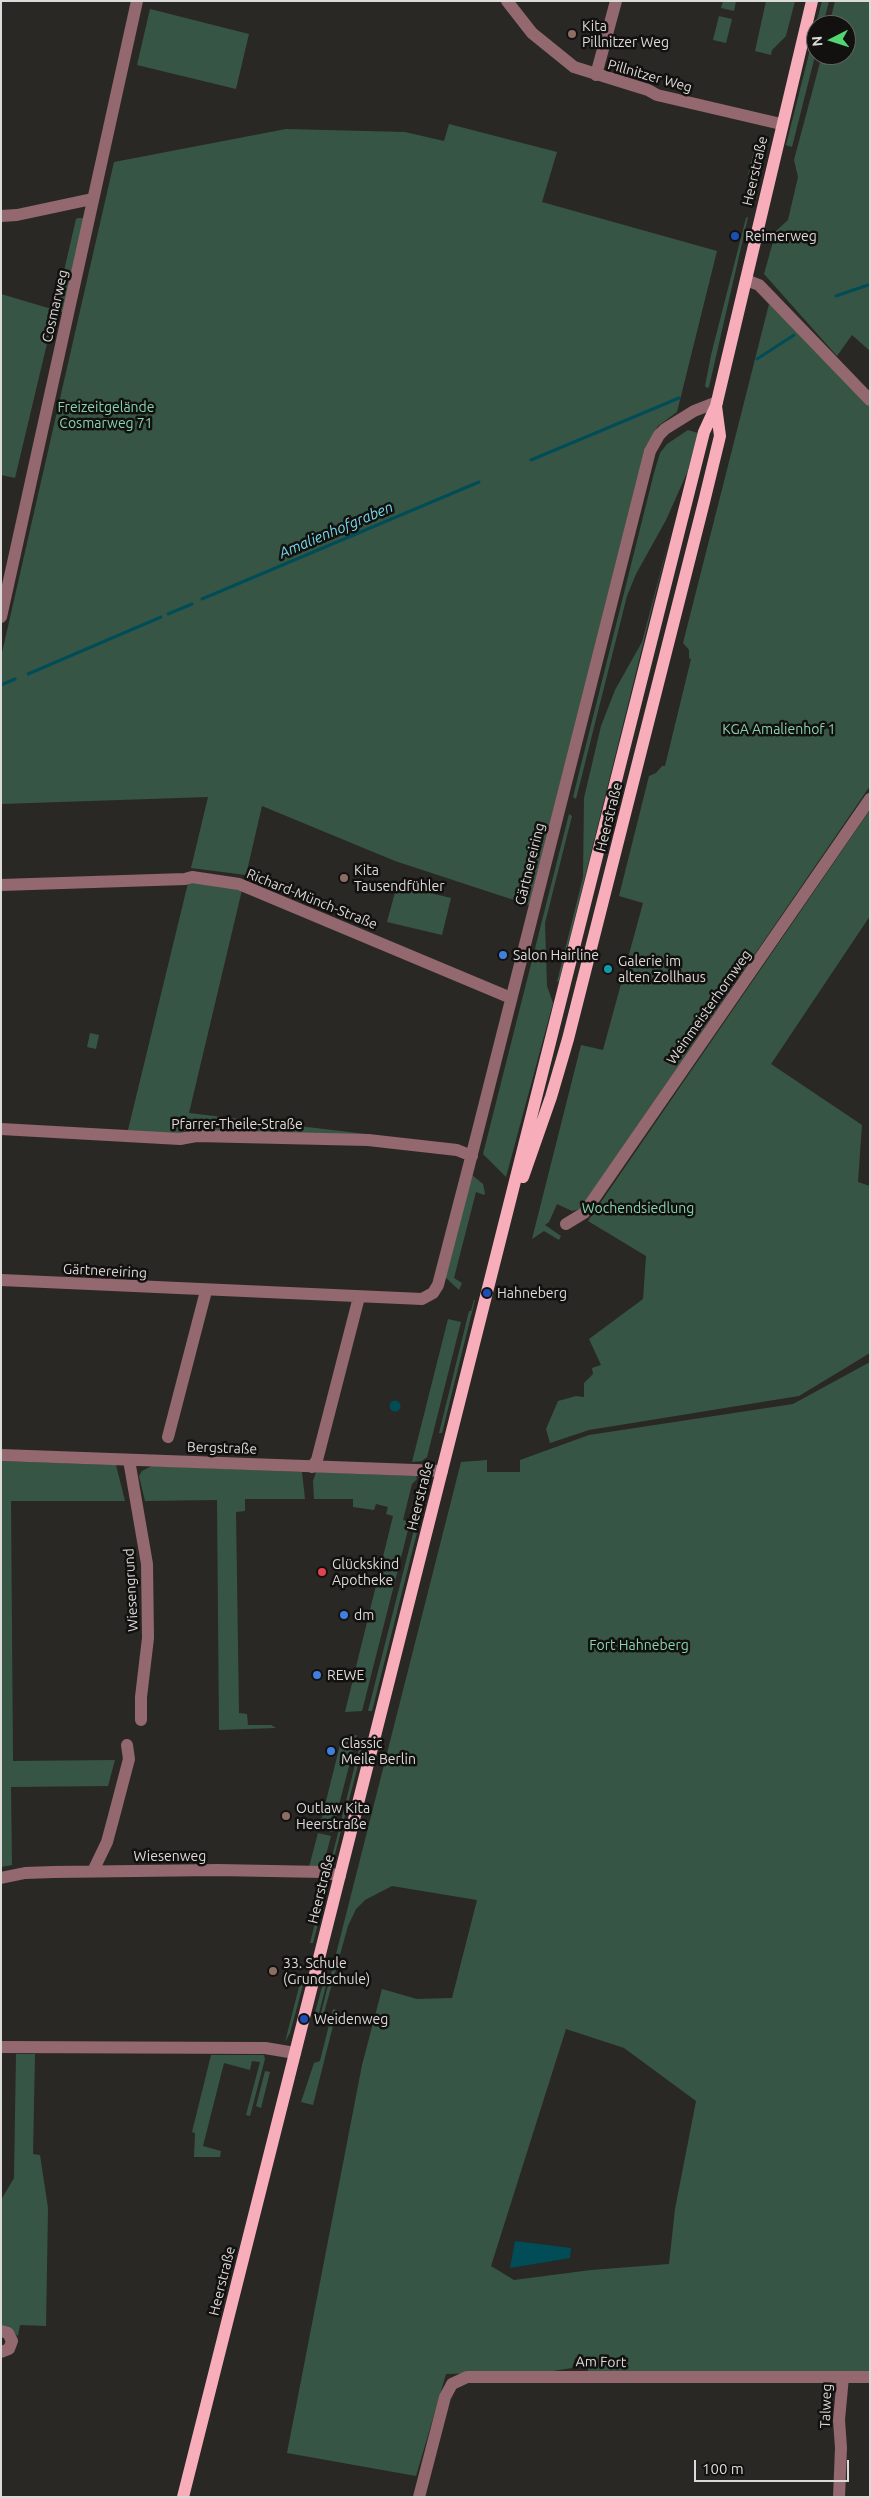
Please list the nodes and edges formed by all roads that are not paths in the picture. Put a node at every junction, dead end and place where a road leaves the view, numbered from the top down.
1 (137, 1) edge
2 (507, 1) edge
3 (616, 1) edge
4 (812, 1) edge
5 (596, 76) junction
6 (781, 124) junction
7 (92, 199) junction
8 (1, 216) edge
9 (746, 280) junction
10 (870, 400) edge
11 (716, 404) junction
12 (1, 617) edge
13 (870, 799) edge
14 (1, 885) edge
15 (511, 998) junction
16 (1, 1129) edge
17 (472, 1156) junction
18 (566, 1224) dead end
19 (1, 1280) edge
20 (206, 1291) junction
21 (360, 1296) junction
22 (168, 1437) dead end
23 (1, 1455) edge
24 (129, 1460) junction
25 (312, 1467) junction
26 (442, 1471) junction
27 (141, 1720) dead end
28 (127, 1746) dead end
29 (93, 1871) junction
30 (340, 1876) junction
31 (1, 1878) edge
32 (1, 2047) edge
33 (295, 2053) junction
34 (1, 2331) edge
35 (1, 2352) edge
36 (843, 2377) junction
37 (870, 2377) edge
38 (183, 2497) edge
39 (419, 2497) edge
40 (840, 2497) edge

1 - 7 street, Cosmarweg
2 - 5 street, Pillnitzer Weg
3 - 5 street
4 - 6 main road, Heerstraße
5 - 6 street, Pillnitzer Weg
6 - 9 main road, Heerstraße
7 - 8 street
7 - 12 street, Cosmarweg
9 - 10 street
9 - 11 main road, Heerstraße
11 - 15 street, Gärtnereiring
11 - 26 main road, Heerstraße
13 - 18 street, Weinmeisterhornweg
14 - 15 street, Richard-Münch-Straße
15 - 17 street, Gärtnereiring
16 - 17 street, Pfarrer-Theile-Straße
17 - 21 street, Gärtnereiring
19 - 20 street, Gärtnereiring
20 - 21 street, Gärtnereiring
20 - 22 street
21 - 25 street
23 - 24 street, Bergstraße
24 - 25 street, Bergstraße
24 - 27 street, Wiesengrund
25 - 26 street, Bergstraße
26 - 30 main road, Heerstraße
28 - 29 street
29 - 30 street, Wiesenweg
29 - 31 street, Wiesenweg
30 - 33 main road, Heerstraße
32 - 33 street
33 - 38 main road, Heerstraße
34 - 35 street
36 - 37 street, Am Fort
36 - 39 street, Am Fort
36 - 40 street, Talweg

